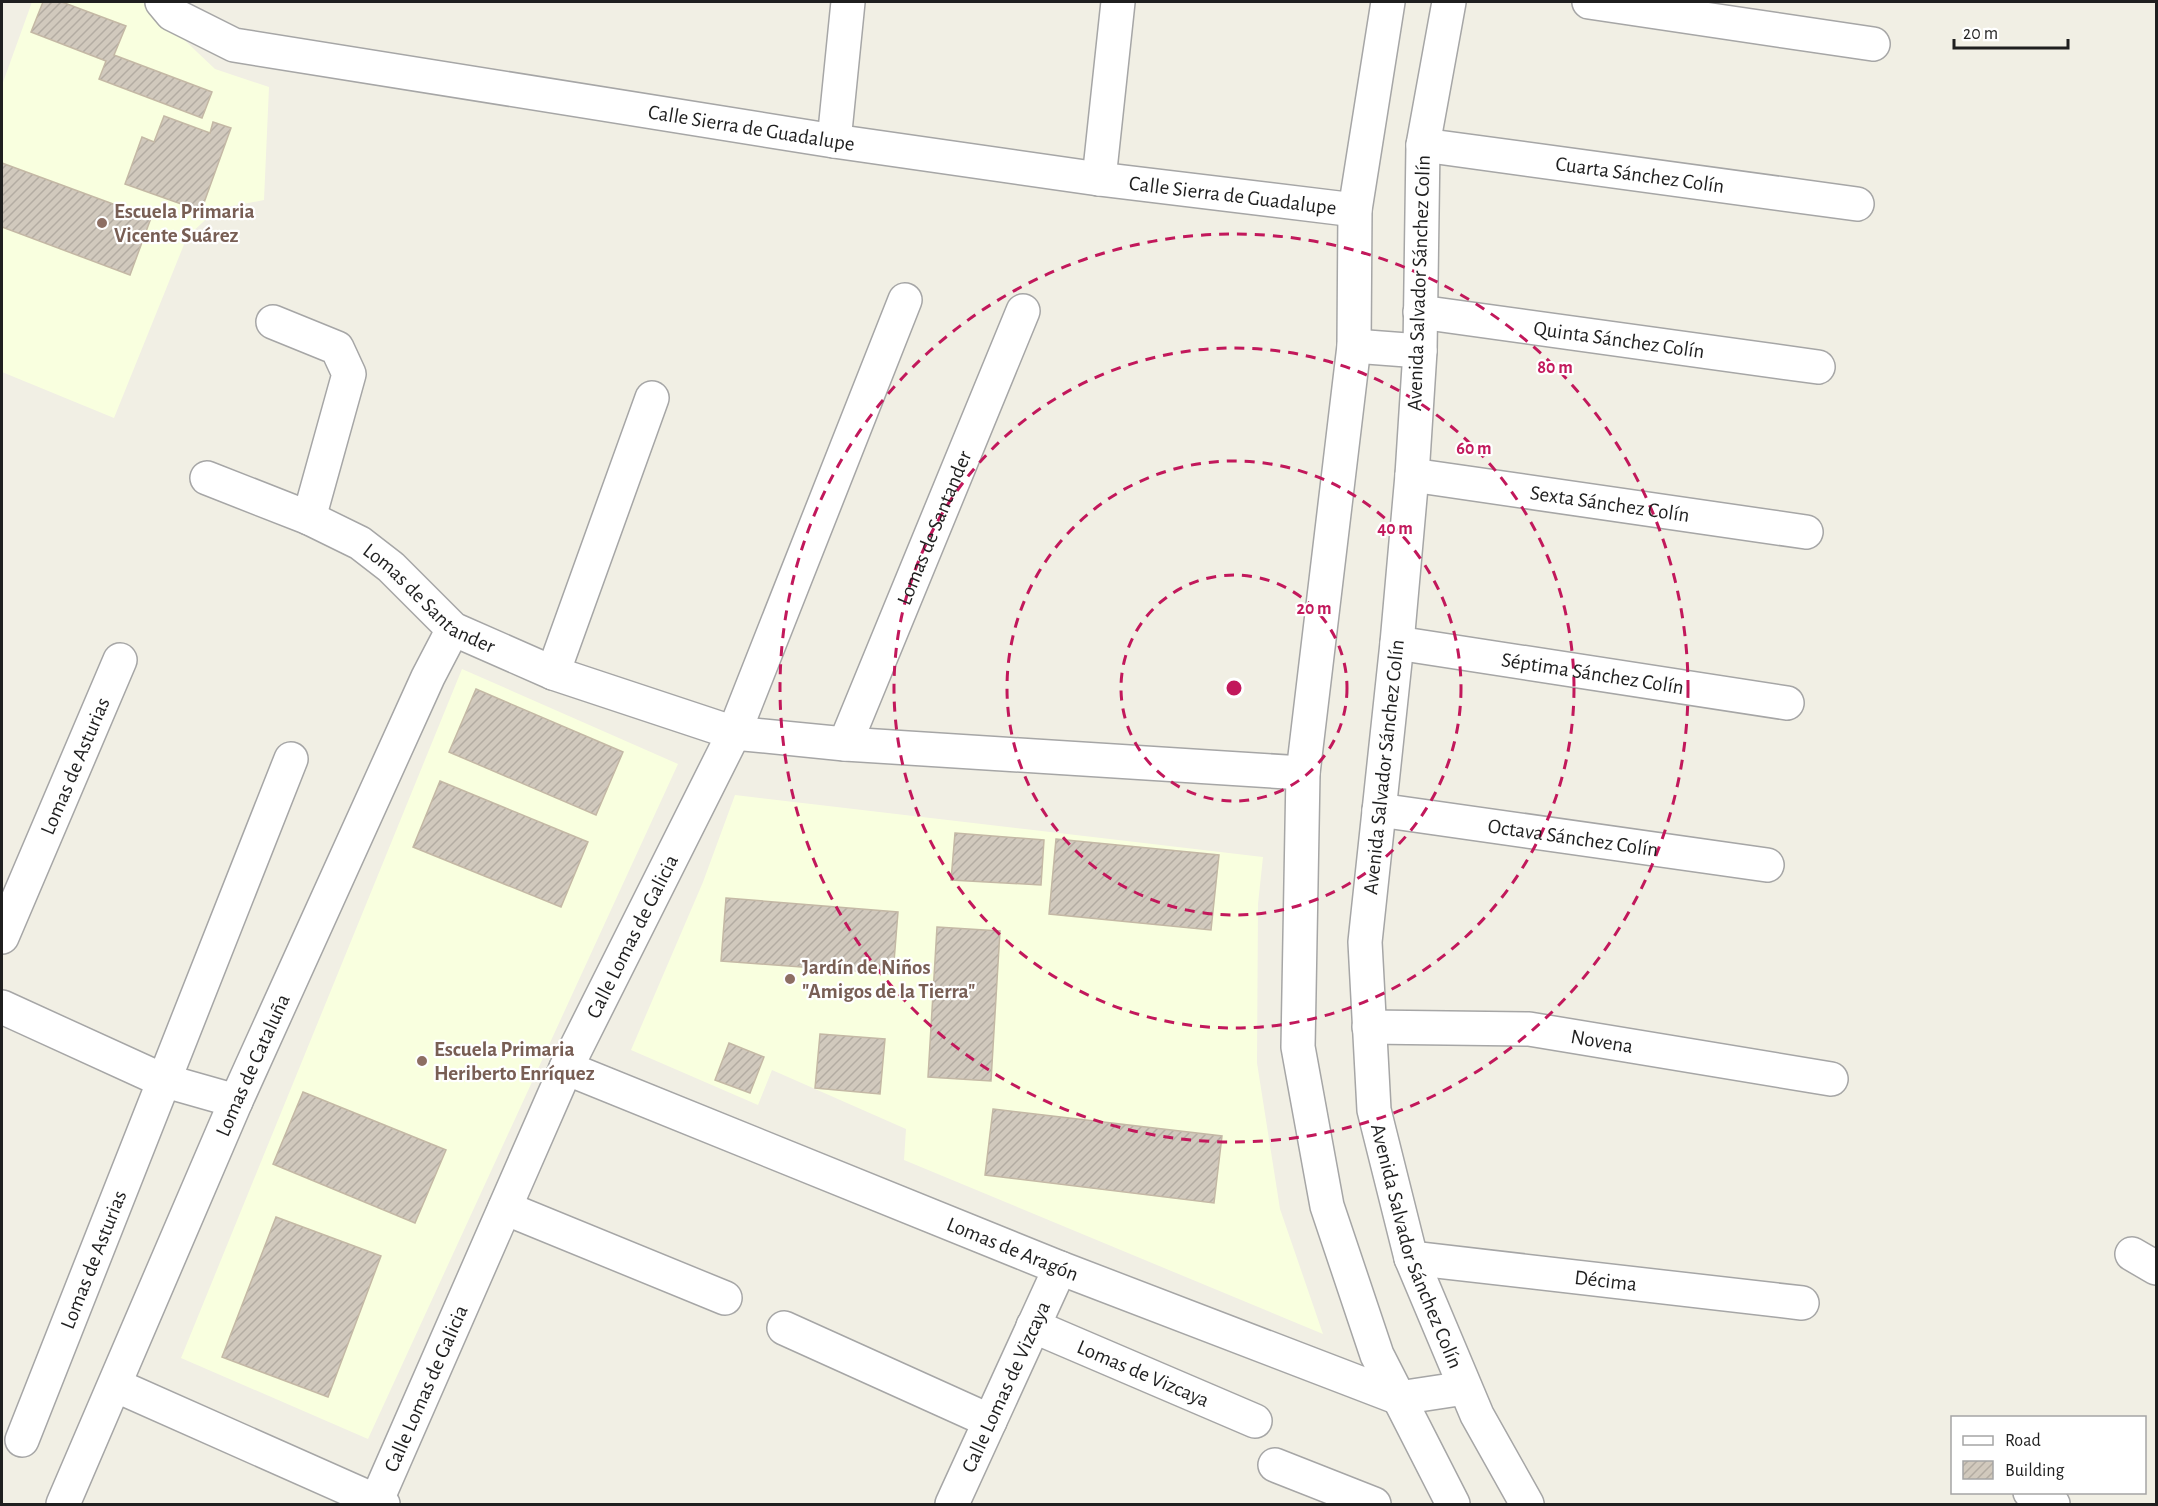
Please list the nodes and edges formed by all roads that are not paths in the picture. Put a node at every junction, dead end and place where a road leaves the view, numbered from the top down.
1 (162, 2) edge
2 (848, 2) edge
3 (1118, 2) edge
4 (1388, 2) edge
5 (1449, 2) edge
6 (1589, 2) edge
7 (1874, 44) dead end
8 (834, 141) junction
9 (1423, 145) junction
10 (1099, 178) junction
11 (1857, 204) dead end
12 (1355, 210) junction
13 (905, 300) dead end
14 (1023, 311) dead end
15 (1420, 312) junction
16 (273, 322) dead end
17 (1354, 346) junction
18 (1420, 351) junction
19 (1818, 367) dead end
20 (652, 398) dead end
21 (1412, 475) junction
22 (207, 478) dead end
23 (309, 518) junction
24 (1806, 532) dead end
25 (453, 628) junction
26 (1397, 643) junction
27 (120, 660) dead end
28 (553, 673) junction
29 (1787, 703) dead end
30 (734, 733) junction
31 (845, 744) junction
32 (291, 759) dead end
33 (1303, 773) junction
34 (1379, 810) junction
35 (1767, 865) dead end
36 (2, 937) edge
37 (2, 1006) edge
38 (1370, 1027) junction
39 (566, 1068) junction
40 (1831, 1079) dead end
41 (162, 1080) junction
42 (236, 1101) junction
43 (505, 1208) junction
44 (1411, 1258) junction
45 (1060, 1268) junction
46 (724, 1298) dead end
47 (1802, 1303) dead end
48 (1033, 1326) junction
49 (784, 1328) dead end
50 (115, 1384) junction
51 (1465, 1388) junction
52 (1399, 1398) junction
53 (990, 1421) junction
54 (1255, 1421) dead end
55 (22, 1440) dead end
56 (1275, 1465) dead end
57 (2034, 1494) edge
58 (379, 1503) edge
59 (63, 1504) edge
60 (952, 1504) edge
61 (1374, 1504) edge
62 (1453, 1504) edge
63 (1527, 1504) edge
64 (2053, 1504) edge

1 - 8 street, Calle Sierra de Guadalupe
2 - 8 street
3 - 10 street
4 - 12 street
5 - 9 street, Avenida Salvador Sánchez Colín
6 - 7 street
8 - 10 street, Calle Sierra de Guadalupe
9 - 11 street, Cuarta Sánchez Colín
9 - 15 street, Avenida Salvador Sánchez Colín
10 - 12 street, Calle Sierra de Guadalupe
12 - 17 street
13 - 30 street
14 - 31 street, Lomas de Santander
15 - 18 street, Avenida Salvador Sánchez Colín
15 - 19 street, Quinta Sánchez Colín
16 - 23 street
17 - 18 street
17 - 33 street
18 - 21 street, Avenida Salvador Sánchez Colín
20 - 28 street
21 - 24 street, Sexta Sánchez Colín
21 - 26 street, Avenida Salvador Sánchez Colín
22 - 23 street, Lomas de Santander
23 - 25 street, Lomas de Santander
25 - 28 street, Lomas de Santander
25 - 42 street, Lomas de Cataluña
26 - 29 street, Séptima Sánchez Colín
26 - 34 street, Avenida Salvador Sánchez Colín
27 - 36 street, Lomas de Asturias
28 - 30 street, Lomas de Santander
30 - 31 street, Lomas de Santander
30 - 39 street, Calle Lomas de Galicia
31 - 33 street, Lomas de Santander
32 - 41 street, Lomas de Asturias
33 - 52 street
34 - 35 street, Octava Sánchez Colín
34 - 38 street, Avenida Salvador Sánchez Colín
37 - 41 street
38 - 40 street, Novena
38 - 44 street, Avenida Salvador Sánchez Colín
39 - 43 street, Calle Lomas de Galicia
39 - 45 street, Lomas de Aragón
41 - 42 street
41 - 55 street, Lomas de Asturias
42 - 50 street, Lomas de Cataluña
43 - 46 street
43 - 58 street, Calle Lomas de Galicia
44 - 47 street, Décima
44 - 51 street, Avenida Salvador Sánchez Colín
45 - 48 street, Calle Lomas de Vizcaya
45 - 52 street, Lomas de Aragón
48 - 53 street, Calle Lomas de Vizcaya
48 - 54 street, Lomas de Vizcaya
49 - 53 street
50 - 58 street, Calle Lomas de Galicia
50 - 59 street, Lomas de Cataluña
51 - 52 street, Lomas de Aragón
51 - 63 street, Avenida Salvador Sánchez Colín
52 - 62 street
53 - 60 street, Calle Lomas de Vizcaya
56 - 61 street
57 - 64 street

